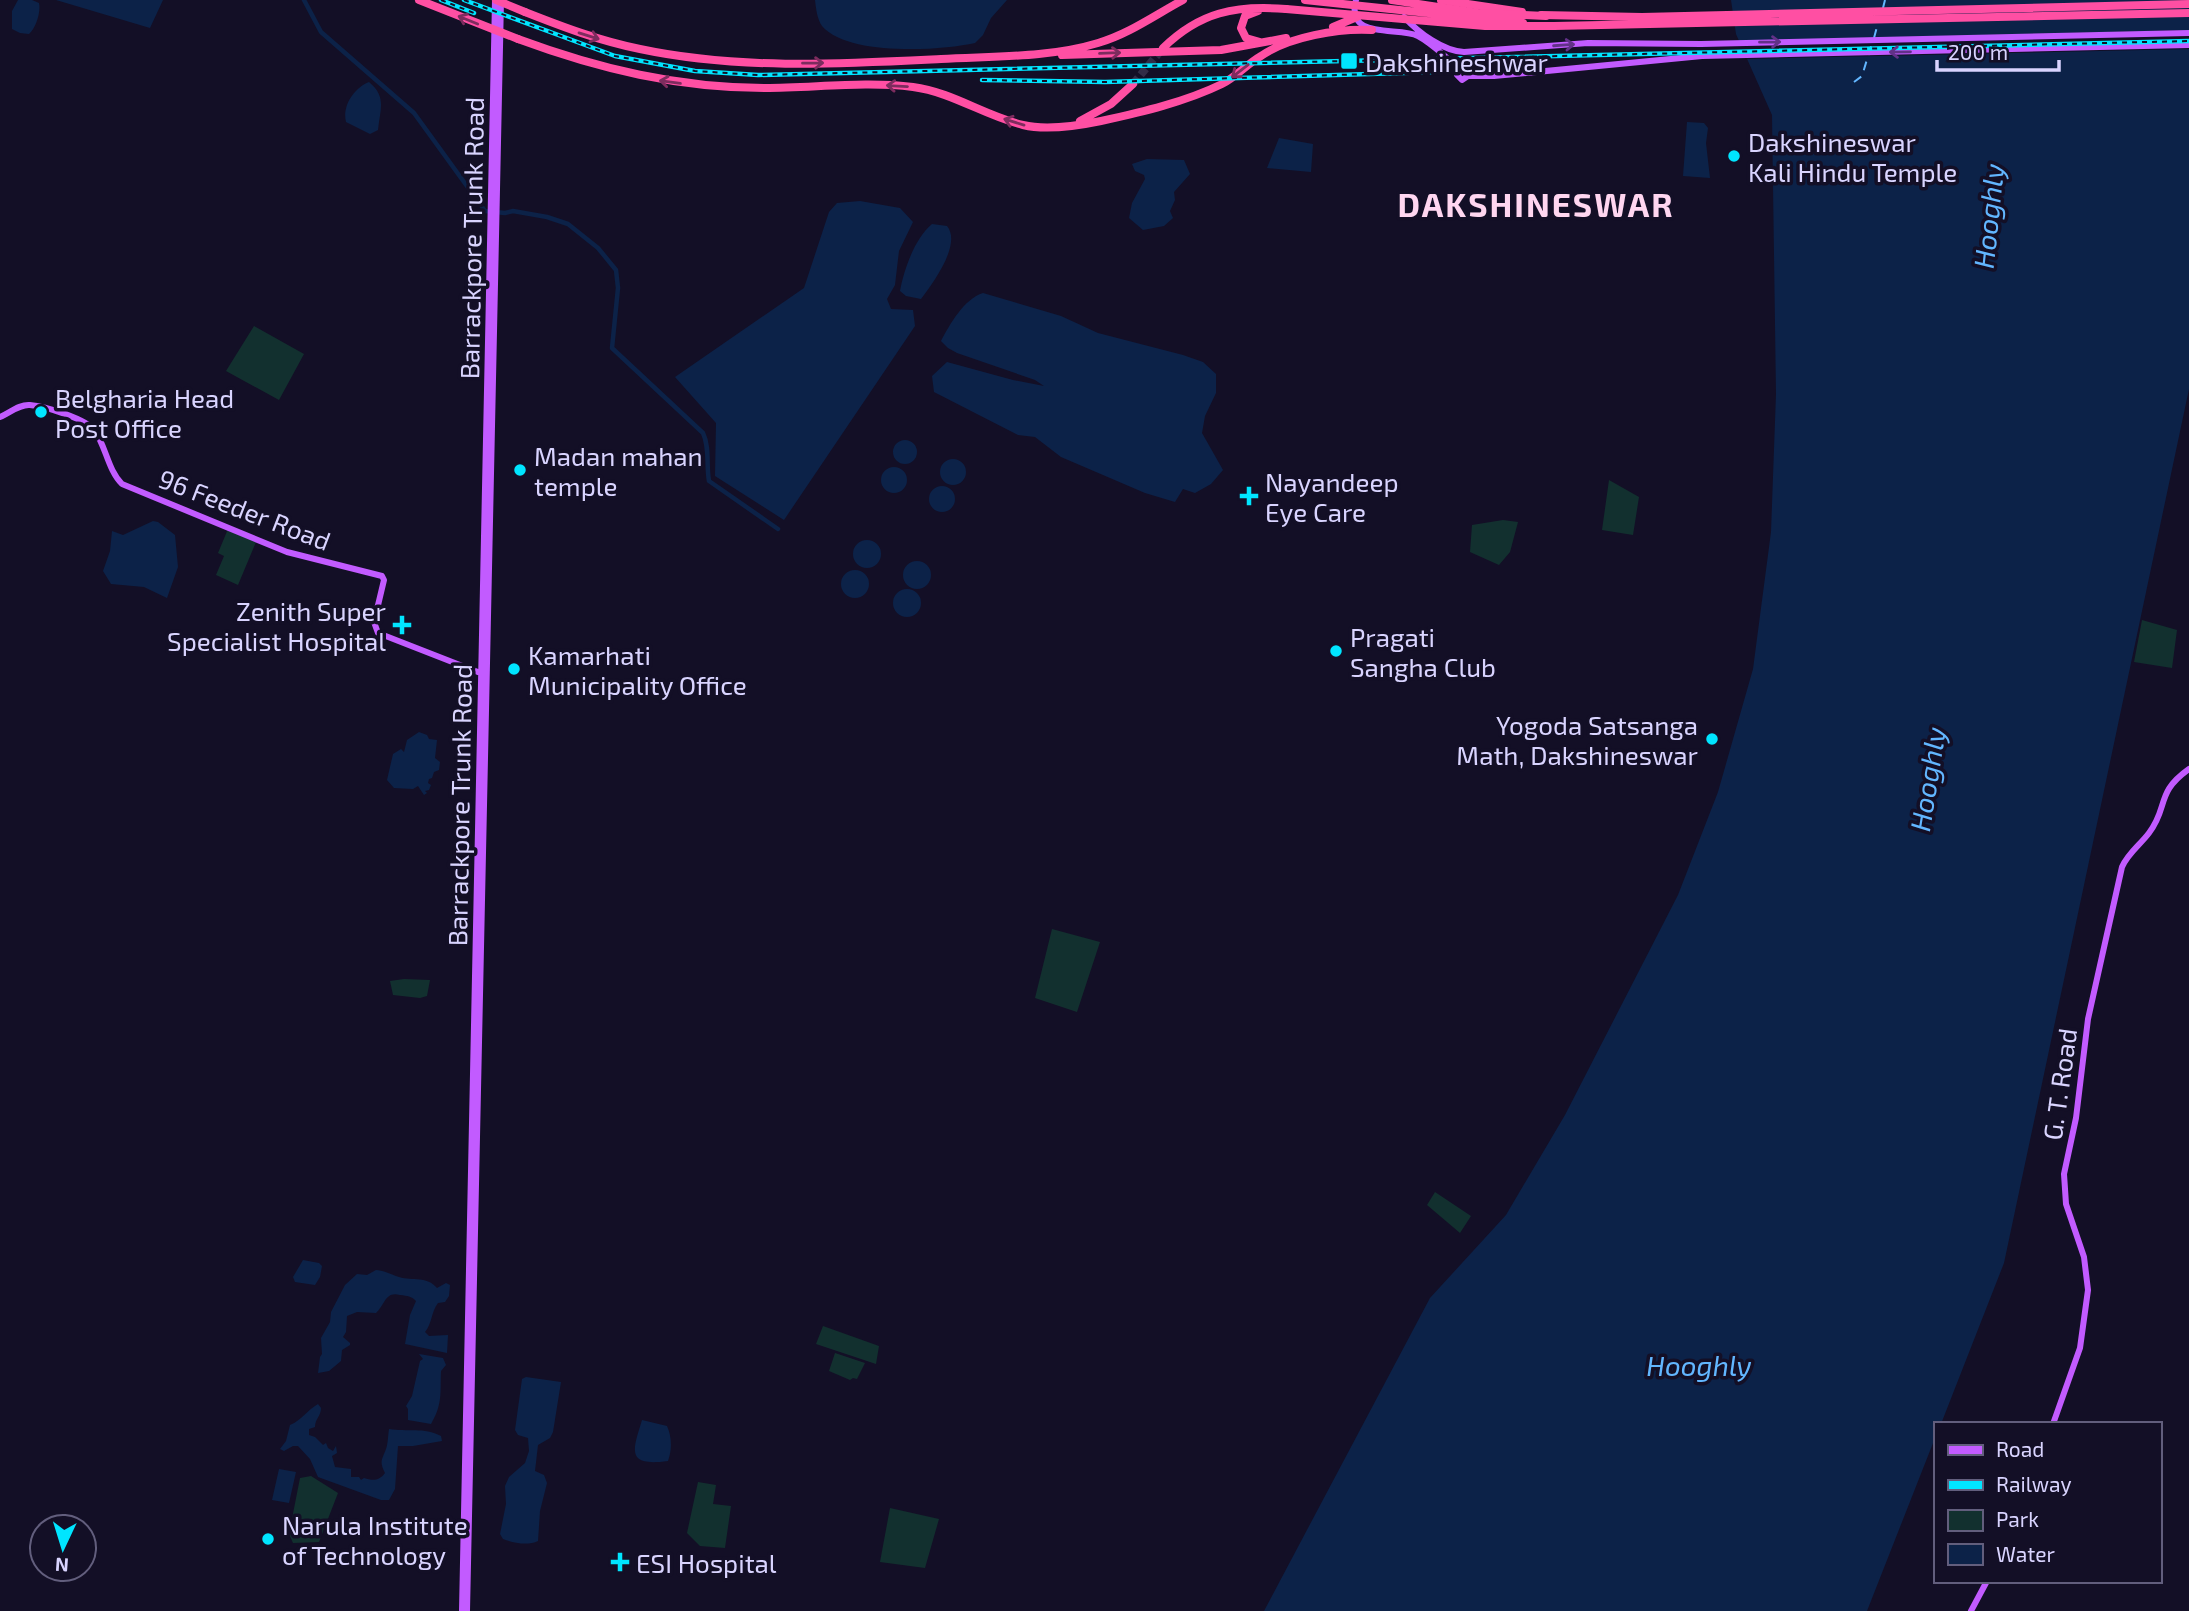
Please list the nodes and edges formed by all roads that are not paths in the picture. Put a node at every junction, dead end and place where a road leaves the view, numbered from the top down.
1 (419, 0) edge
2 (497, 0) edge
3 (1183, 0) edge
4 (1306, 0) edge
5 (1356, 0) edge
6 (1392, 0) edge
7 (1402, 0) edge
8 (1441, 0) edge
9 (2189, 4) edge
10 (1286, 9) junction
11 (1402, 13) junction
12 (2189, 13) edge
13 (1546, 16) junction
14 (1357, 17) junction
15 (1554, 26) junction
16 (1372, 30) junction
17 (1382, 30) junction
18 (2189, 33) edge
19 (1277, 41) junction
20 (2189, 45) edge
21 (1163, 48) tunnel mouth
22 (1446, 51) junction
23 (993, 56) junction
24 (1133, 84) tunnel mouth
25 (1068, 125) junction
26 (0, 417) edge
27 (484, 674) junction
28 (2189, 769) edge
29 (2054, 1422) edge
30 (1986, 1583) edge
31 (464, 1611) edge
32 (1971, 1611) edge

25 -> 1 highway, bridge
2 -> 23 highway, bridge
2 - 27 main road, Barrackpore Trunk Road
3 - 23 highway
4 - 15 highway, bridge
5 - 14 main road
6 - 13 highway, bridge
7 - 11 main road
8 - 13 highway, bridge
9 - 13 highway
10 - 15 highway, bridge
10 - 19 highway
10 - 21 highway
11 - 17 main road
11 - 22 main road
12 - 15 highway
14 - 16 main road
14 - 19 highway
16 - 17 main road
16 -> 25 highway
17 - 22 main road
22 -> 18 main road
23 -> 19 highway
20 -> 22 main road
24 - 25 highway
26 - 27 main road, 96 Feeder Road
27 - 31 main road, Barrackpore Trunk Road
28 - 29 main road, G. T. Road
30 - 32 main road

